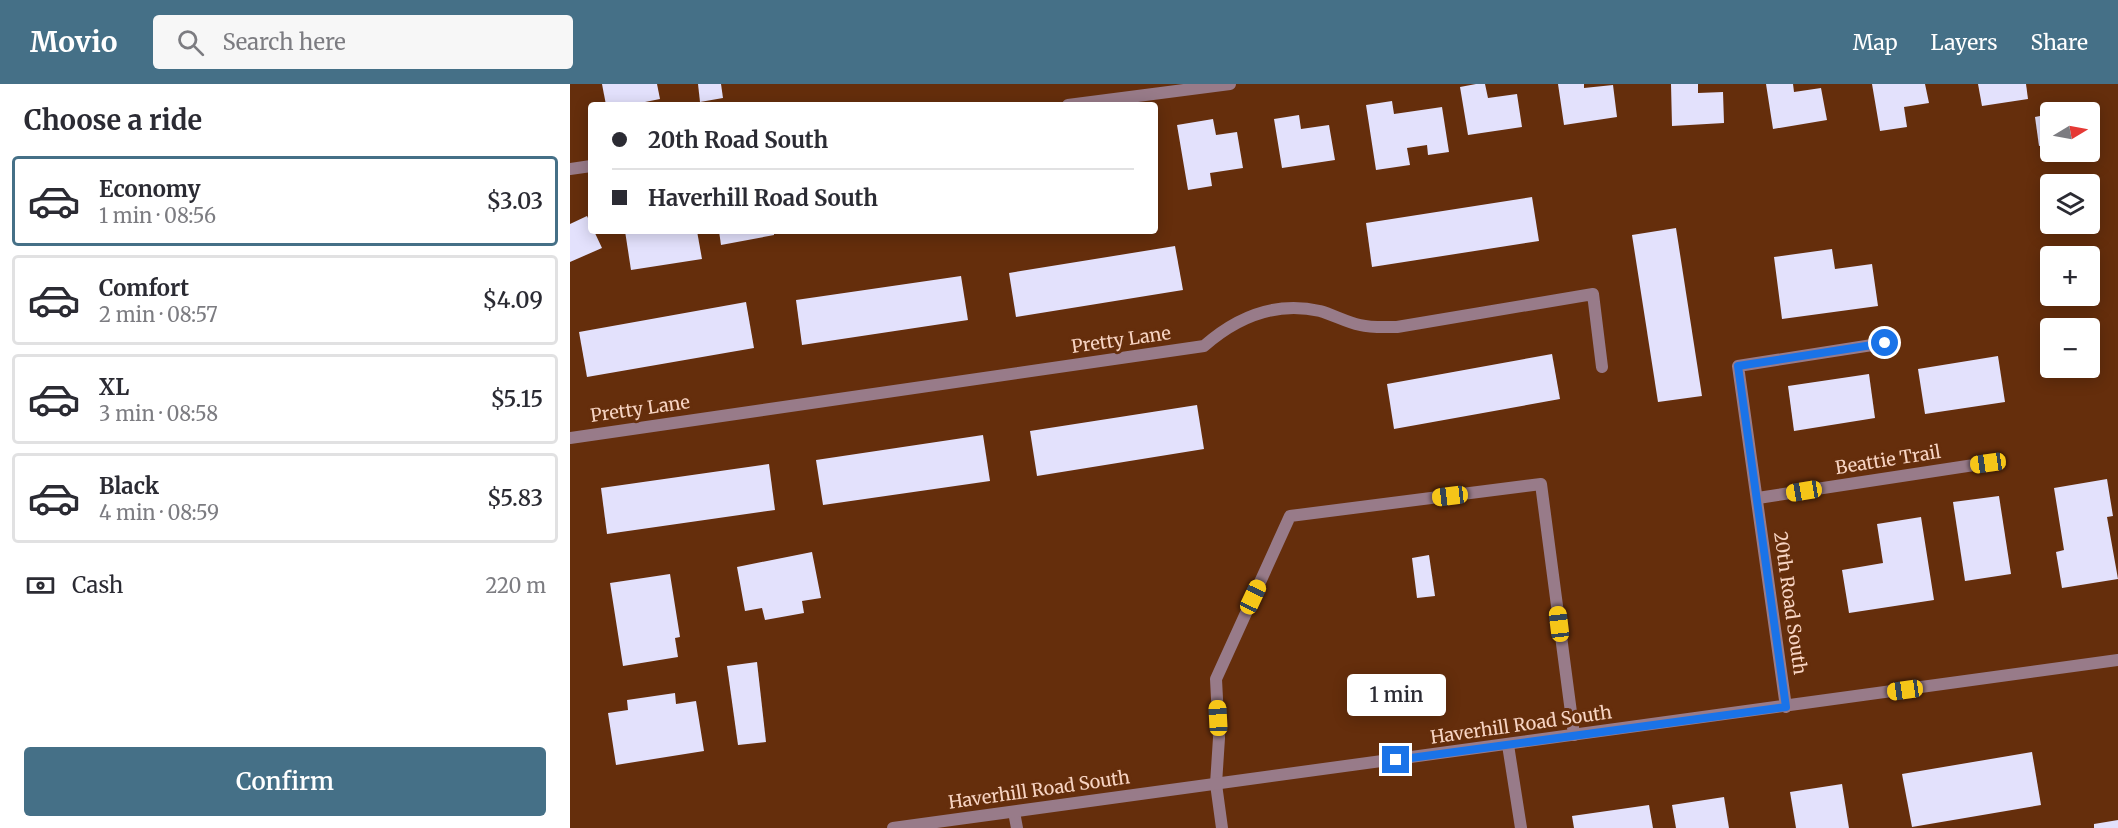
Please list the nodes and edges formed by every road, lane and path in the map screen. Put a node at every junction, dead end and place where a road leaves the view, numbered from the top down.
1 (1230, 84) edge
2 (1091, 102) edge
3 (588, 166) edge
4 (570, 169) edge
5 (1885, 343) dead end
6 (1602, 367) dead end
7 (570, 438) edge
8 (1988, 463) dead end
9 (1758, 498) junction
10 (2118, 660) edge
11 (1786, 707) junction
12 (1574, 735) junction
13 (1508, 744) junction
14 (1215, 784) junction
15 (1014, 812) junction
16 (893, 828) edge
17 (1017, 828) edge
18 (1222, 828) edge
19 (1521, 828) edge

1 - 2 street
3 - 4 street
5 - 9 street, 20th Road South
6 - 7 street, Pretty Lane
8 - 9 street, Beattie Trail
9 - 11 street, 20th Road South
10 - 11 street, Haverhill Road South
11 - 12 street, Haverhill Road South
12 - 13 street, Haverhill Road South
12 - 14 street
13 - 14 street, Haverhill Road South
13 - 19 street
14 - 15 street, Haverhill Road South
14 - 18 street
15 - 16 street, Haverhill Road South
15 - 17 street

